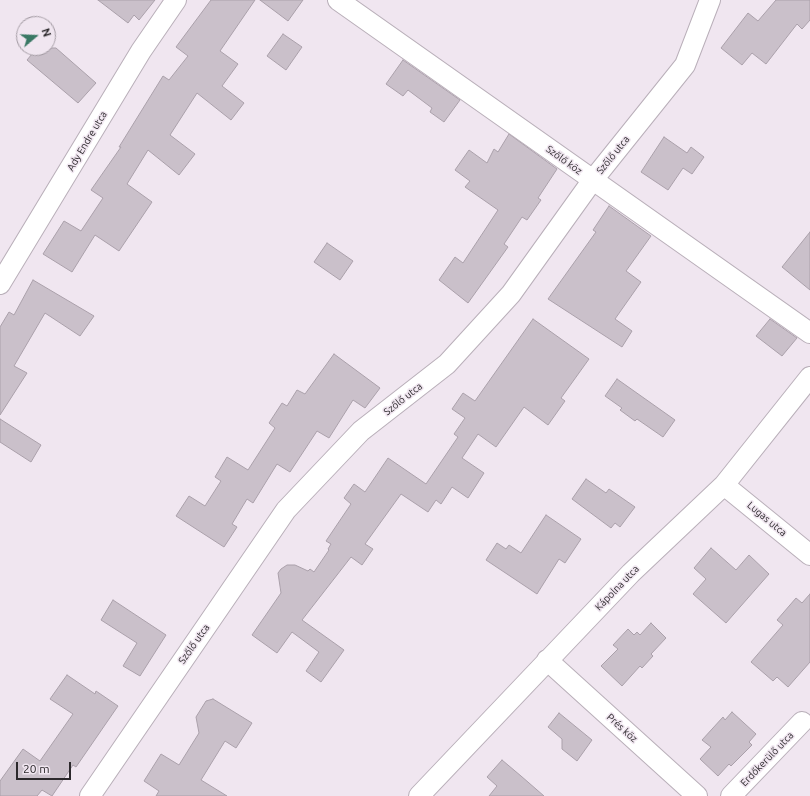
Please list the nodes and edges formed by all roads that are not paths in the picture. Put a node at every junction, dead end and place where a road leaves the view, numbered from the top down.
1 (176, 0) edge
2 (338, 0) edge
3 (710, 0) edge
4 (592, 181) junction
5 (0, 284) edge
6 (810, 333) edge
7 (810, 377) edge
8 (724, 485) junction
9 (810, 555) edge
10 (548, 660) junction
11 (802, 722) dead end
12 (90, 796) edge
13 (419, 796) edge
14 (697, 796) edge
15 (732, 796) edge

1 - 5 street, Ady Endre utca
2 - 4 street, Szőlő köz
3 - 4 street, Szőlő utca
4 - 6 street, Szőlő köz
4 - 12 street, Szőlő utca
7 - 8 street, Kápolna utca
8 - 9 street, Lugas utca
8 - 10 street, Kápolna utca
10 - 13 street, Kápolna utca
10 - 14 street, Prés köz
11 - 15 street, Erdőkerülő utca

